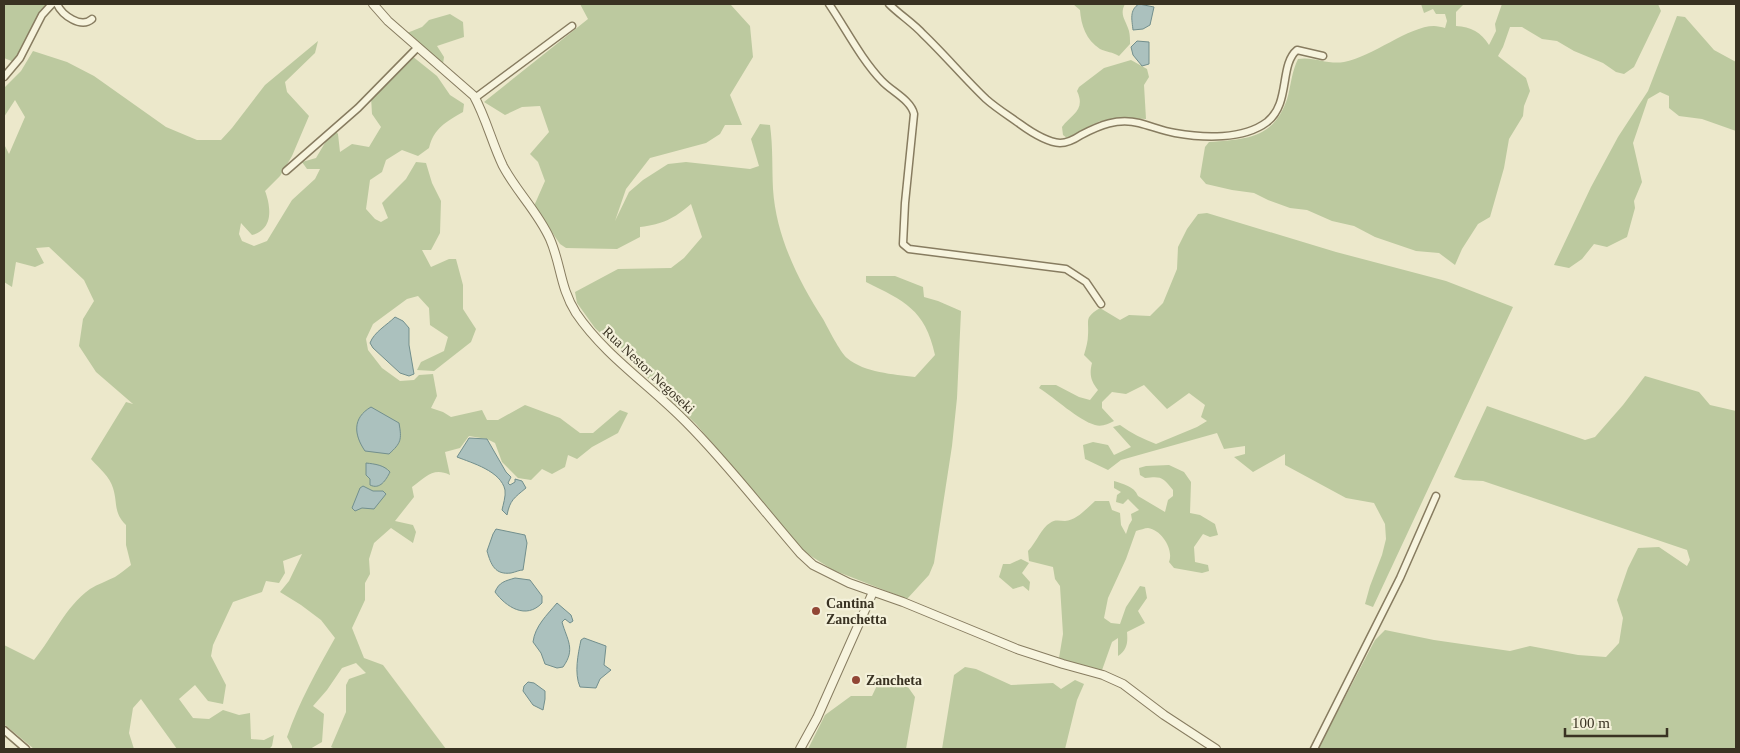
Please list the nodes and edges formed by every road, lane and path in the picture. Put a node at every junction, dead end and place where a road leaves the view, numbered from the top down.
1 (52, 4) edge
2 (57, 4) edge
3 (373, 4) edge
4 (829, 4) edge
5 (889, 4) edge
6 (92, 19) dead end
7 (572, 26) dead end
8 (418, 47) junction
9 (1323, 56) dead end
10 (4, 77) edge
11 (475, 98) junction
12 (286, 171) dead end
13 (1101, 304) dead end
14 (1436, 496) dead end
15 (874, 592) junction
16 (4, 730) edge
17 (26, 749) edge
18 (800, 749) edge
19 (1216, 749) edge
20 (1314, 749) edge

1 - 10 street
2 - 6 street
3 - 8 street, Rua Nestor Negoseki
4 - 13 street
5 - 9 street
7 - 11 street
8 - 11 street, Rua Nestor Negoseki
8 - 12 street
11 - 15 street, Rua Nestor Negoseki
14 - 20 street
15 - 18 street
15 - 19 street, Rua Nestor Negoseki
16 - 17 street

